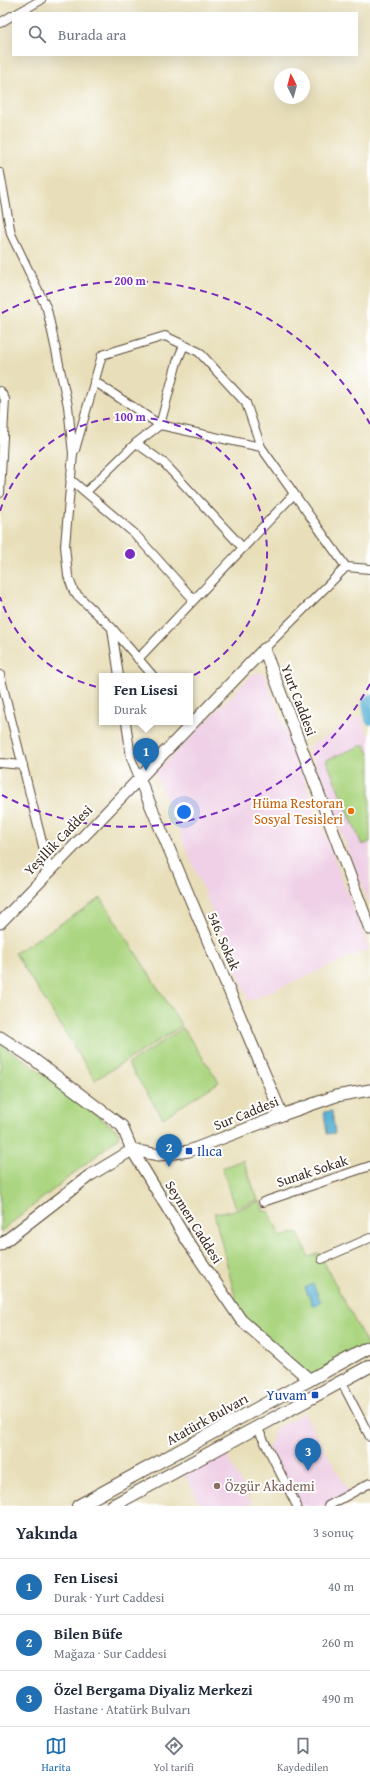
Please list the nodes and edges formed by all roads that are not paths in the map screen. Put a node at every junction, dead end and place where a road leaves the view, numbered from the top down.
1 (41, 0) edge
2 (20, 12) edge
3 (12, 16) edge
4 (0, 22) edge
5 (0, 173) edge
6 (184, 345) junction
7 (94, 381) junction
8 (0, 391) edge
9 (160, 425) junction
10 (136, 443) junction
11 (261, 447) junction
12 (73, 454) junction
13 (1, 460) edge
14 (70, 479) junction
15 (86, 492) junction
16 (0, 493) edge
17 (294, 494) junction
18 (243, 548) junction
19 (346, 567) junction
20 (370, 569) edge
21 (194, 600) junction
22 (112, 628) junction
23 (264, 649) junction
24 (138, 659) junction
25 (119, 673) edge
26 (150, 673) edge
27 (0, 676) edge
28 (193, 720) edge
29 (126, 725) edge
30 (188, 725) edge
31 (0, 763) edge
32 (23, 765) junction
33 (138, 778) junction
34 (49, 870) junction
35 (0, 923) edge
36 (370, 930) edge
37 (0, 1037) edge
38 (370, 1090) edge
39 (282, 1115) junction
40 (132, 1150) junction
41 (370, 1166) edge
42 (263, 1202) dead end
43 (370, 1238) edge
44 (0, 1245) edge
45 (322, 1259) dead end
46 (370, 1348) edge
47 (370, 1366) edge
48 (310, 1380) junction
49 (341, 1381) junction
50 (257, 1427) junction
51 (370, 1437) edge
52 (370, 1483) edge
53 (78, 1506) edge
54 (112, 1506) edge
55 (297, 1506) edge
56 (328, 1506) edge

1 - 2 street
3 - 4 street
5 - 12 street
6 - 7 street
6 - 9 street
6 - 11 street
7 - 9 street
7 - 12 street
8 - 13 street
9 - 10 street
9 - 11 street
10 - 15 street
10 - 18 street
11 - 17 street
12 - 14 street
13 - 16 street
14 - 15 street
14 - 22 street
15 - 21 street
17 - 18 street
17 - 19 street
18 - 21 street
19 - 20 street
19 - 23 street
21 - 24 street
22 - 24 street
22 - 25 street
23 - 28 main road
23 - 36 main road, Yurt Caddesi
24 - 26 street
27 - 32 street
29 - 33 street
30 - 33 main road
31 - 32 street
32 - 34 street
33 - 34 main road, Yeşillik Caddesi
33 - 39 main road, 546. Sokak
34 - 35 main road, Yeşillik Caddesi
37 - 40 main road, Seymen Caddesi
38 - 39 main road, Sur Caddesi
39 - 40 main road, Sur Caddesi
40 - 44 main road
40 - 48 main road, Seymen Caddesi
41 - 42 street, Sunak Sokak
43 - 45 street
46 - 48 main road, Atatürk Bulvarı
47 - 49 main road
48 - 53 main road, Atatürk Bulvarı
49 - 50 main road
49 - 51 street
50 - 54 main road
50 - 55 street
52 - 56 street

